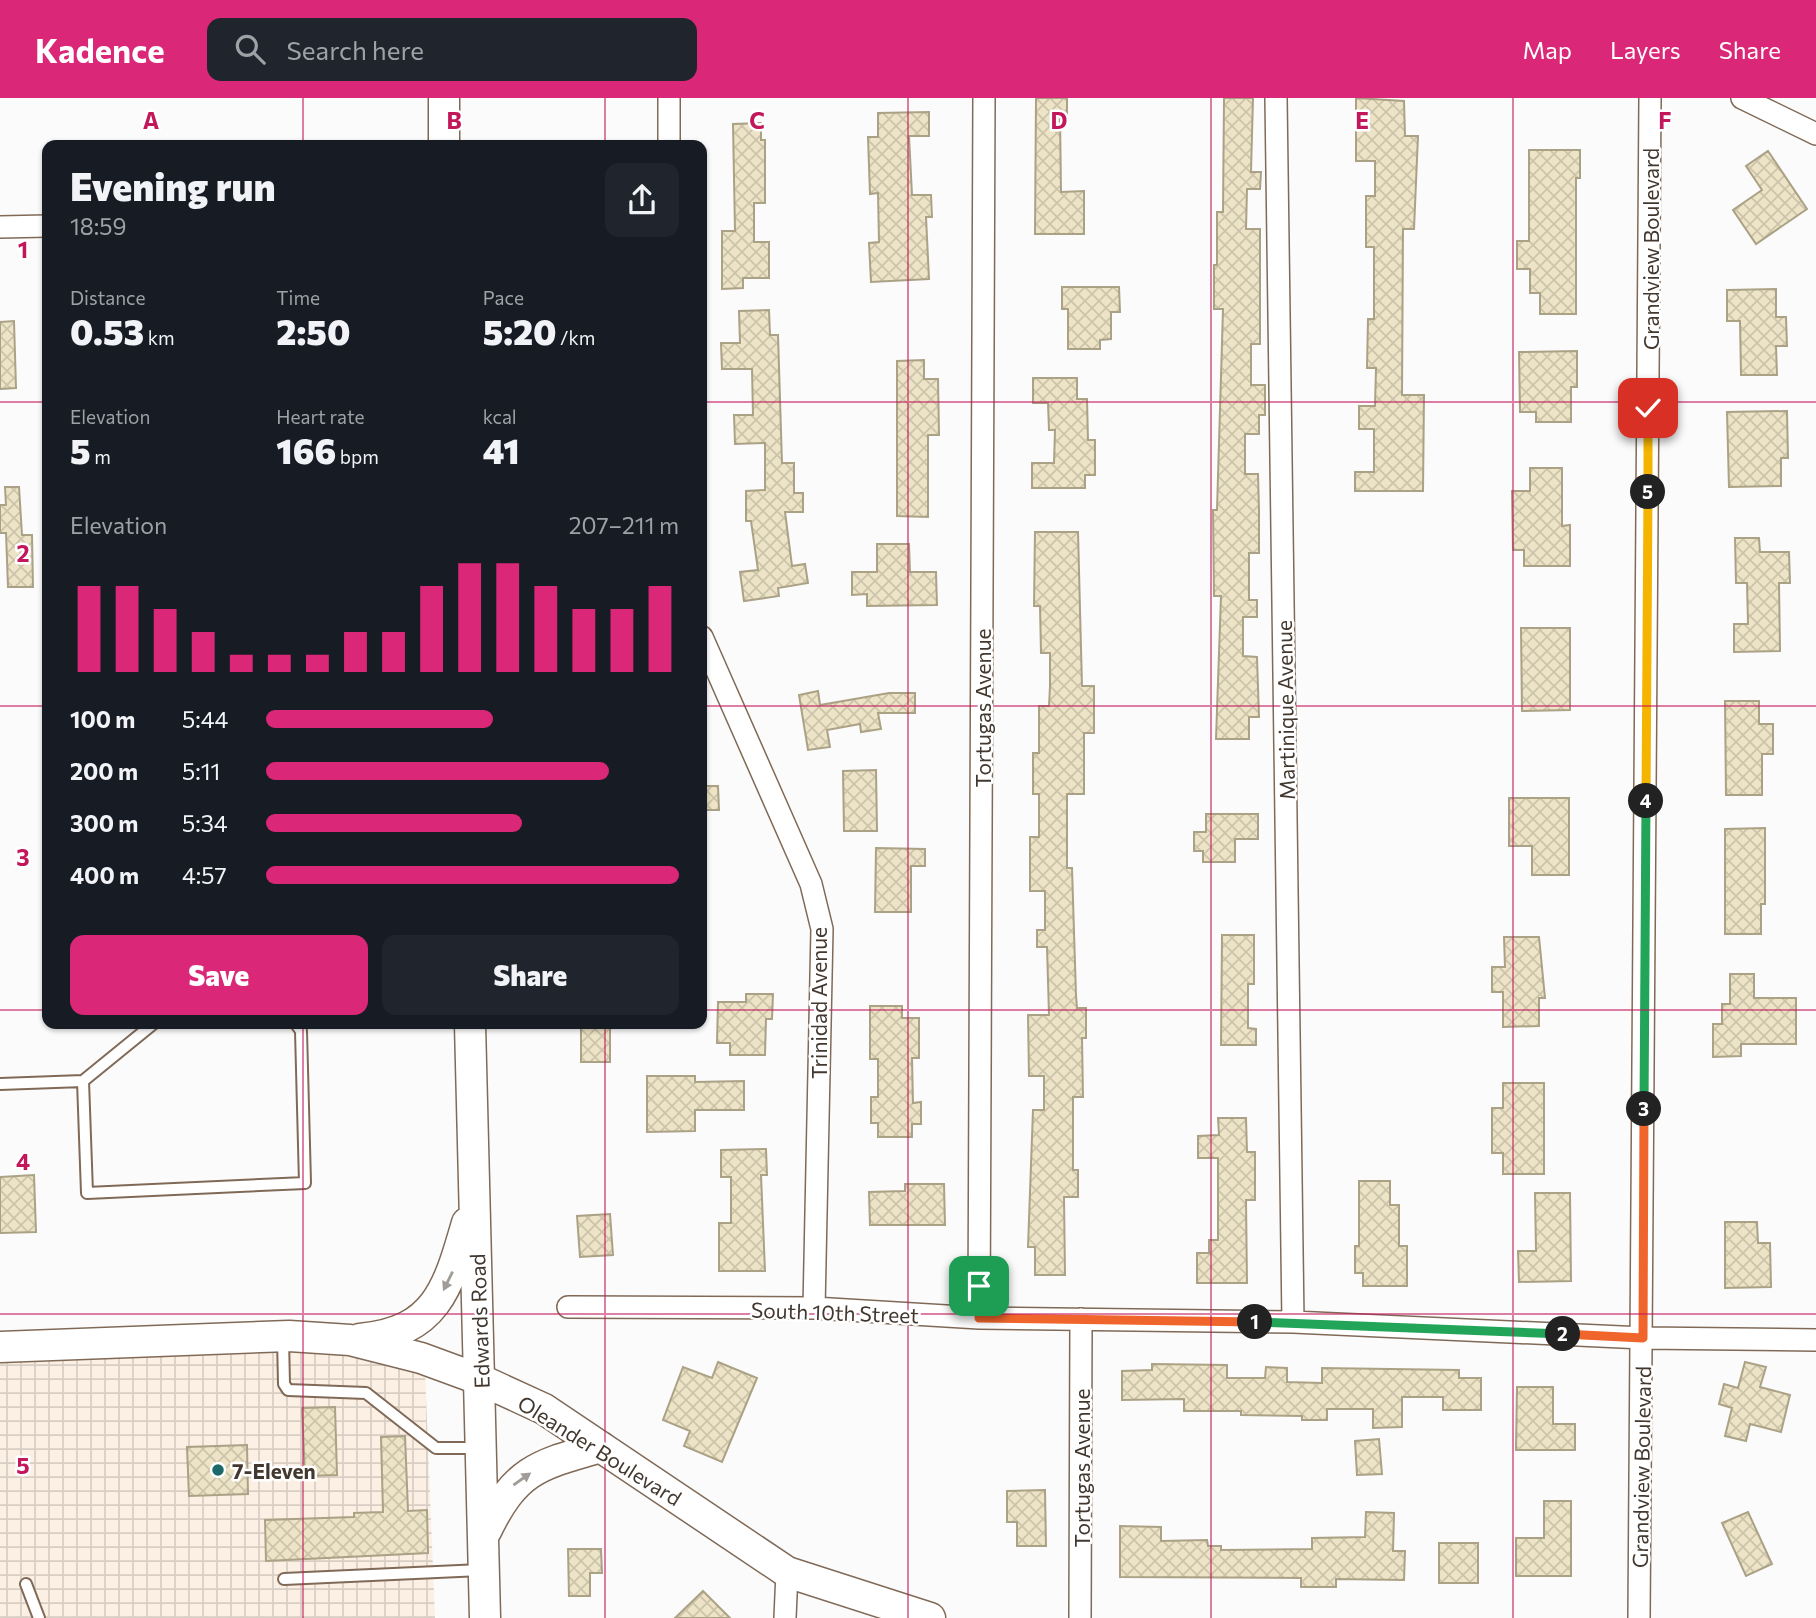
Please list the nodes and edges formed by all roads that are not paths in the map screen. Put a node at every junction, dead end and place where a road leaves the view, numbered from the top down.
1 (444, 98) edge
2 (669, 98) edge
3 (985, 98) edge
4 (1276, 98) edge
5 (1650, 98) edge
6 (1742, 98) edge
7 (1816, 134) edge
8 (444, 140) edge
9 (668, 140) edge
10 (42, 226) edge
11 (0, 227) edge
12 (707, 647) edge
13 (147, 1029) edge
14 (300, 1029) edge
15 (470, 1029) edge
16 (83, 1081) junction
17 (0, 1084) edge
18 (475, 1193) junction
19 (568, 1307) dead end
20 (814, 1308) junction
21 (979, 1318) junction
22 (1081, 1319) junction
23 (1293, 1322) junction
24 (283, 1336) junction
25 (1643, 1338) junction
26 (350, 1340) junction
27 (1816, 1340) edge
28 (0, 1347) edge
29 (481, 1380) junction
30 (601, 1447) junction
31 (482, 1448) junction
32 (484, 1534) junction
33 (484, 1570) junction
34 (787, 1572) junction
35 (284, 1578) dead end
36 (26, 1584) dead end
37 (38, 1618) edge
38 (485, 1618) edge
39 (785, 1618) edge
40 (930, 1618) edge
41 (1080, 1618) edge
42 (1639, 1618) edge

1 - 8 main road
2 - 9 street
3 - 21 street, Tortugas Avenue
4 - 23 street, Martinique Avenue
5 - 25 street, Grandview Boulevard
6 - 7 street
10 - 11 street
12 - 20 street, Trinidad Avenue
13 - 16 lane
14 - 16 lane
15 - 18 main road, Edwards Road
16 - 17 lane
18 -> 26 main road
18 - 29 main road, Edwards Road
19 - 20 street, South 10th Street
20 - 21 street, South 10th Street
21 - 22 street, South 10th Street
22 - 23 street, South 10th Street
22 - 41 street, Tortugas Avenue
23 - 25 street, South 10th Street
24 - 26 main road, Oleander Boulevard
24 - 28 main road, Oleander Boulevard
24 - 31 lane
25 - 27 street, South 10th Street
25 - 42 street, Grandview Boulevard
26 - 29 main road, Oleander Boulevard
29 - 30 main road, Oleander Boulevard
29 - 31 main road, Edwards Road
32 -> 30 main road
30 - 34 main road, Oleander Boulevard
31 - 32 main road, Edwards Road
32 - 33 main road, Edwards Road
33 - 35 lane
33 - 38 main road, Edwards Road
34 - 39 street
34 - 40 main road, Oleander Boulevard
36 - 37 lane

